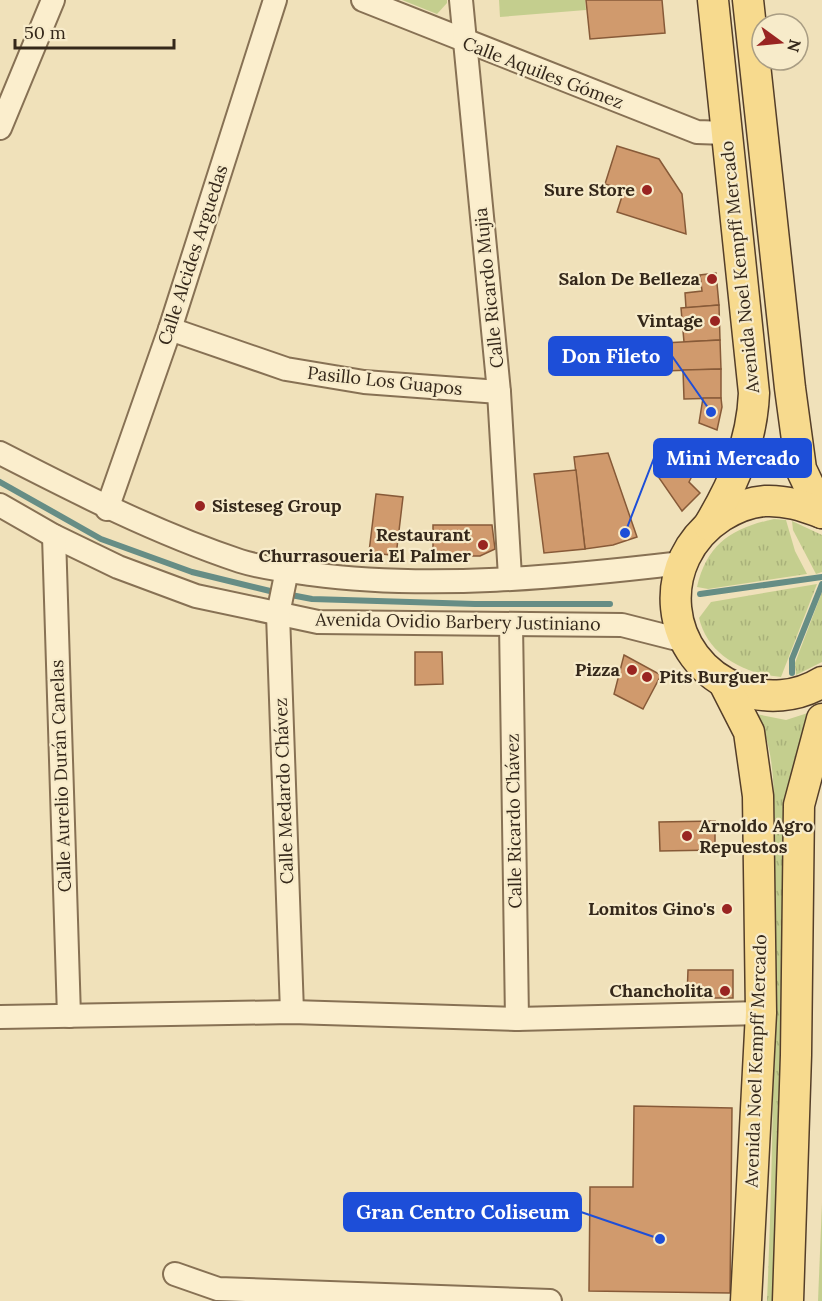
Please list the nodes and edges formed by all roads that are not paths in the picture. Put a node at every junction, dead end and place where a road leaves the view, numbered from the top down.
1 (53, 0) edge
2 (274, 0) edge
3 (363, 0) edge
4 (461, 0) edge
5 (713, 0) edge
6 (748, 0) edge
7 (464, 42) junction
8 (0, 128) edge
9 (726, 133) junction
10 (170, 329) junction
11 (499, 392) junction
12 (0, 453) edge
13 (0, 506) edge
14 (107, 508) junction
15 (822, 513) edge
16 (709, 525) junction
17 (54, 536) junction
18 (682, 563) junction
19 (510, 577) junction
20 (282, 592) junction
21 (511, 624) junction
22 (685, 641) junction
23 (822, 682) edge
24 (724, 683) junction
25 (822, 719) edge
26 (292, 1012) junction
27 (761, 1013) junction
28 (69, 1016) junction
29 (0, 1017) edge
30 (518, 1019) junction
31 (175, 1274) dead end
32 (424, 1299) edge
33 (550, 1301) edge
34 (746, 1301) edge
35 (788, 1301) edge

1 - 8 street
2 - 10 street, Calle Alcides Arguedas
3 - 7 street, Calle Aquiles Gómez
4 - 7 street, Calle Ricardo Mujia
5 - 9 main road, Avenida Noel Kempff Mercado
6 - 15 main road, Avenida Noel Kempff Mercado
7 - 9 street, Calle Aquiles Gómez
7 - 11 street, Calle Ricardo Mujia
9 - 16 main road, Avenida Noel Kempff Mercado
10 - 11 street, Pasillo Los Guapos
10 - 14 street, Calle Alcides Arguedas
11 - 19 street, Calle Ricardo Mujia
12 - 14 street, Avenida Ovidio Barbery Justiniano
13 - 17 street, Avenida Ovidio Barbery Justiniano
14 - 20 street, Avenida Ovidio Barbery Justiniano
15 - 16 main road
16 - 18 main road
17 - 20 street, Avenida Ovidio Barbery Justiniano
17 - 28 street, Calle Aurelio Durán Canelas
18 - 19 street, Avenida Ovidio Barbery Justiniano
18 - 22 main road
19 - 20 street, Avenida Ovidio Barbery Justiniano
20 - 21 street, Avenida Ovidio Barbery Justiniano
20 - 26 street, Calle Medardo Chávez
21 - 22 street, Avenida Ovidio Barbery Justiniano
21 - 30 street, Calle Ricardo Chávez
22 - 24 main road
23 - 24 main road
24 - 27 main road, Avenida Noel Kempff Mercado
25 - 35 main road, Avenida Noel Kempff Mercado
26 - 28 street
26 - 30 street
27 - 30 street
27 - 34 main road, Avenida Noel Kempff Mercado
28 - 29 street
31 - 32 street
32 - 33 street

